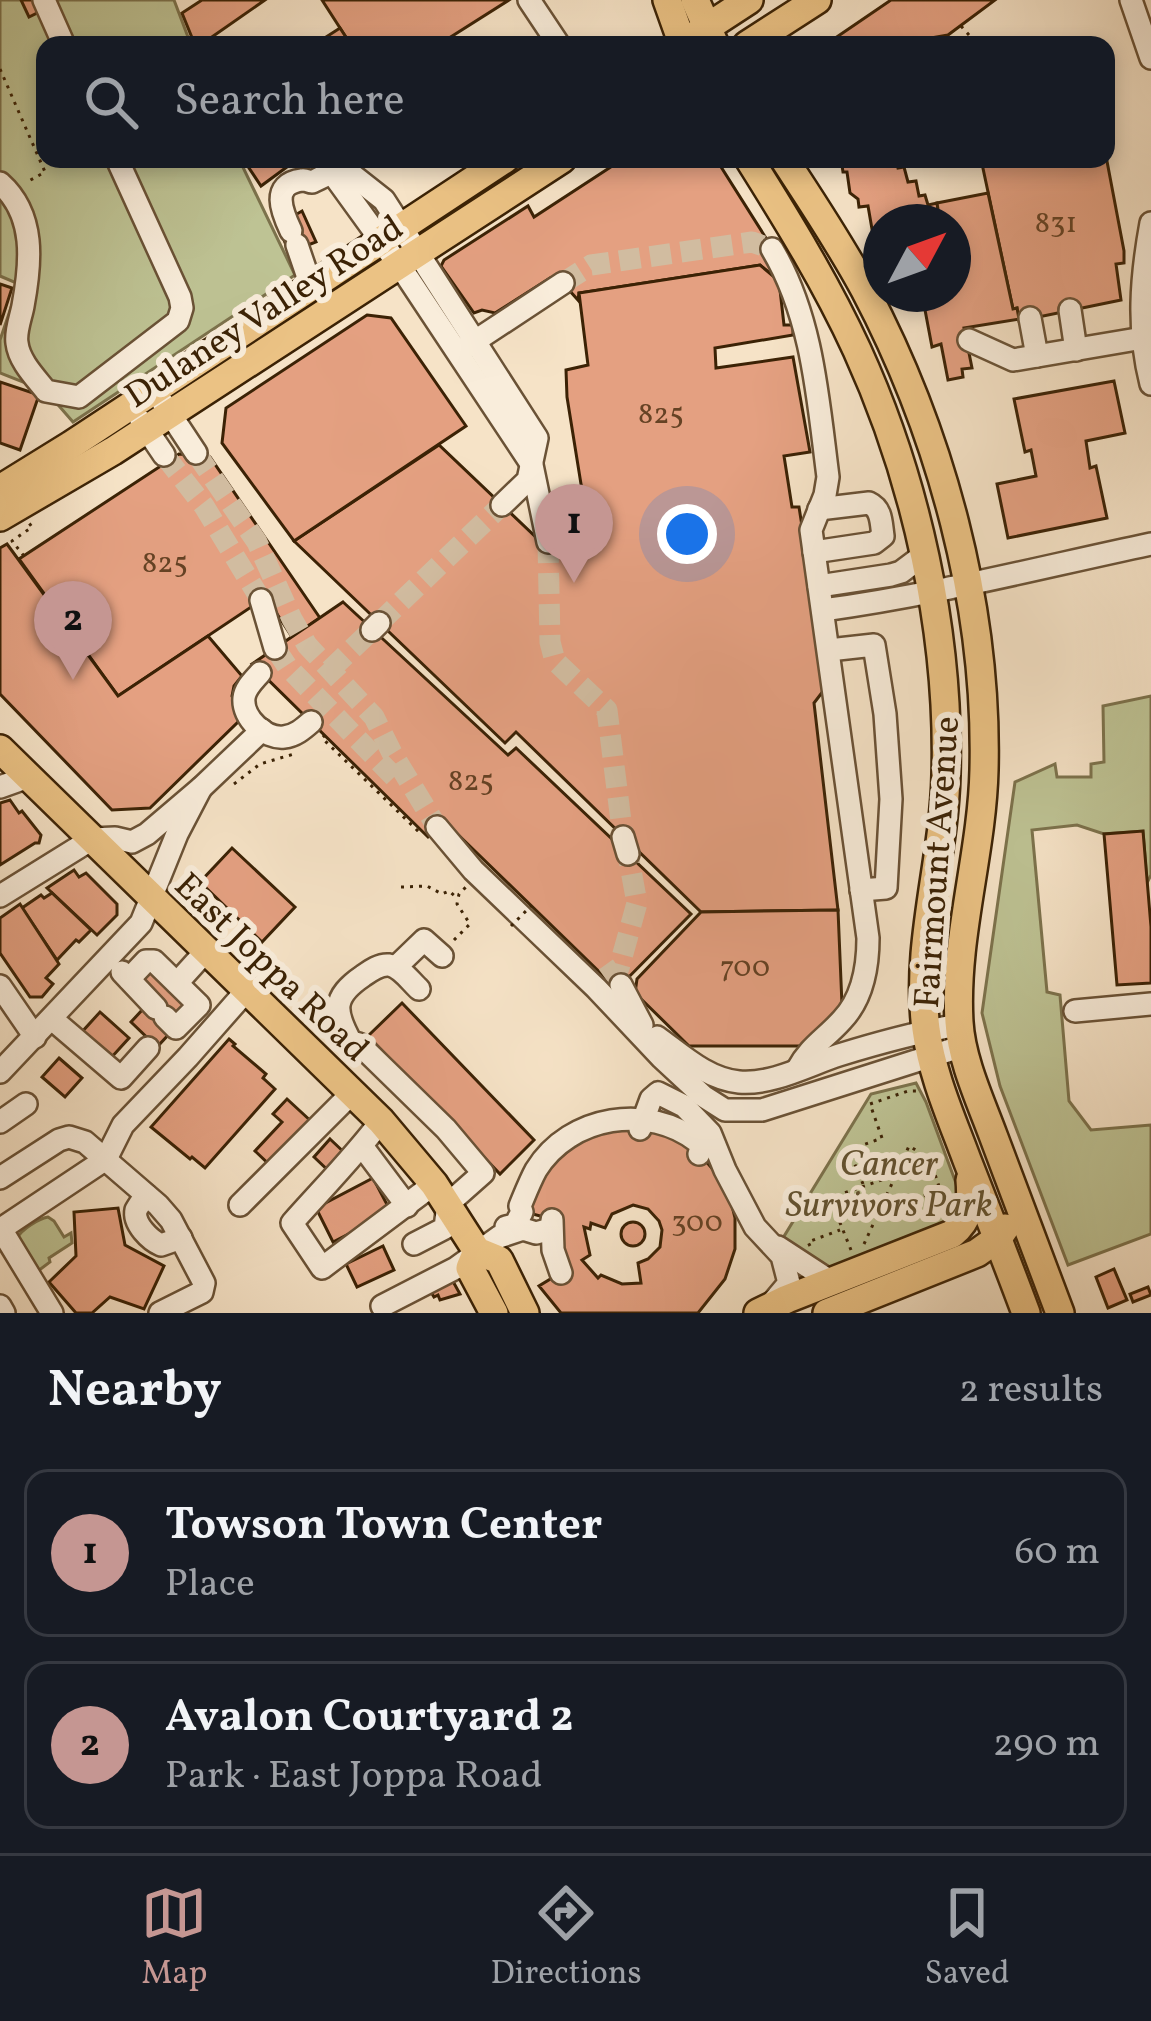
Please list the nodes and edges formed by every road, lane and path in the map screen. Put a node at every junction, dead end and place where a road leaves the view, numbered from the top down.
1 (44, 0) edge
2 (529, 0) edge
3 (667, 0) edge
4 (695, 0) edge
5 (749, 0) edge
6 (1131, 0) edge
7 (811, 4) edge
8 (961, 26) dead end
9 (60, 36) edge
10 (553, 36) edge
11 (690, 36) edge
12 (693, 36) edge
13 (700, 36) edge
14 (761, 36) edge
15 (794, 36) edge
16 (969, 36) edge
17 (1151, 58) edge
18 (0, 69) edge
19 (36, 151) edge
20 (43, 168) edge
21 (121, 168) edge
22 (325, 168) edge
23 (336, 168) edge
24 (495, 168) edge
25 (545, 168) edge
26 (755, 168) edge
27 (790, 168) edge
28 (4, 187) edge
29 (1151, 223) edge
30 (400, 245) junction
31 (772, 249) dead end
32 (562, 283) tunnel mouth
33 (311, 286) junction
34 (1070, 310) dead end
35 (1030, 318) dead end
36 (1143, 338) junction
37 (969, 340) dead end
38 (466, 347) junction
39 (1076, 350) junction
40 (1037, 356) junction
41 (1151, 384) edge
42 (154, 389) junction
43 (130, 405) junction
44 (158, 422) junction
45 (196, 453) tunnel mouth
46 (164, 455) tunnel mouth
47 (532, 465) junction
48 (4, 481) edge
49 (502, 505) tunnel mouth
50 (819, 509) junction
51 (0, 517) edge
52 (28, 521) dead end
53 (548, 542) tunnel mouth
54 (1151, 544) edge
55 (814, 552) junction
56 (925, 554) junction
57 (24, 556) dead end
58 (967, 583) junction
59 (820, 586) junction
60 (933, 593) junction
61 (261, 600) tunnel mouth
62 (823, 610) junction
63 (275, 648) tunnel mouth
64 (829, 650) junction
65 (260, 673) dead end
66 (262, 730) junction
67 (316, 730) joint
68 (310, 746) dead end
69 (0, 749) edge
70 (295, 754) dead end
71 (28, 777) junction
72 (0, 787) edge
73 (201, 788) junction
74 (225, 791) dead end
75 (437, 827) tunnel mouth
76 (92, 839) junction
77 (468, 884) dead end
78 (401, 887) dead end
79 (861, 890) junction
80 (0, 896) edge
81 (150, 898) junction
82 (458, 899) junction
83 (531, 906) dead end
84 (511, 926) dead end
85 (463, 931) dead end
86 (206, 951) junction
87 (442, 956) dead end
88 (109, 958) junction
89 (396, 967) junction
90 (607, 983) junction
91 (0, 986) edge
92 (417, 987) dead end
93 (247, 990) junction
94 (1151, 1004) edge
95 (1076, 1011) dead end
96 (52, 1019) junction
97 (844, 1019) junction
98 (961, 1036) junction
99 (35, 1037) junction
100 (351, 1042) junction
101 (929, 1043) junction
102 (148, 1048) dead end
103 (843, 1054) junction
104 (328, 1067) junction
105 (797, 1070) junction
106 (0, 1072) edge
107 (832, 1087) junction
108 (923, 1091) dead end
109 (353, 1092) junction
110 (26, 1105) dead end
111 (381, 1121) junction
112 (0, 1122) edge
113 (640, 1129) dead end
114 (362, 1146) junction
115 (699, 1154) dead end
116 (106, 1159) junction
117 (969, 1164) junction
118 (3, 1170) edge
119 (896, 1175) junction
120 (864, 1186) junction
121 (957, 1190) dead end
122 (940, 1191) junction
123 (441, 1194) junction
124 (1016, 1196) junction
125 (915, 1198) dead end
126 (901, 1201) dead end
127 (240, 1205) dead end
128 (406, 1206) junction
129 (883, 1208) junction
130 (842, 1228) junction
131 (501, 1236) junction
132 (998, 1238) junction
133 (768, 1240) junction
134 (414, 1244) dead end
135 (861, 1250) dead end
136 (814, 1256) dead end
137 (854, 1258) dead end
138 (560, 1273) dead end
139 (922, 1274) junction
140 (830, 1281) junction
141 (382, 1306) dead end
142 (1024, 1308) edge
143 (52, 1313) edge
144 (160, 1313) edge
145 (494, 1313) edge
146 (525, 1313) edge
147 (758, 1313) edge
148 (827, 1313) edge
149 (1060, 1313) edge

1 - 9 street
2 - 10 street
3 - 11 main road
4 - 12 main road
5 - 13 main road
6 - 17 street
7 - 14 main road
7 - 15 main road
8 - 16 path
18 - 19 path
20 - 28 path
21 - 28 street
22 - 33 street
23 - 30 street
24 - 30 main road, Dulaney Valley Road
25 - 30 main road, Dulaney Valley Road
26 - 56 main road, Fairmount Avenue
27 - 58 main road, Fairmount Avenue
29 - 36 street
30 - 33 main road, Dulaney Valley Road
30 - 38 street
30 - 44 main road, Dulaney Valley Road
31 - 50 street
32 - 38 street
33 - 42 main road, Dulaney Valley Road
34 - 39 street
35 - 40 street
36 - 39 street
36 - 41 street
37 - 40 street
38 - 47 street
39 - 40 street
42 - 43 main road, Dulaney Valley Road
42 - 44 street
43 - 44 street
43 - 48 main road, Dulaney Valley Road
44 - 45 street
44 - 46 street
44 - 51 main road, Dulaney Valley Road
47 - 49 street
47 - 53 street
50 - 55 street
50 - 55 street
52 - 57 path
54 - 58 street
55 - 59 street
56 - 59 street
56 - 60 main road, Fairmount Avenue
58 - 60 street
58 - 98 main road, Fairmount Avenue
59 - 62 street
60 - 62 street
60 - 101 main road, Fairmount Avenue
61 - 63 street
62 - 64 street
64 - 79 street
64 - 79 street
65 - 66 street
66 - 67 street
66 - 73 street
67 - 68 path
69 - 71 main road, East Joppa Road
70 - 74 path
71 - 72 street
71 - 76 main road, East Joppa Road
73 - 76 street
73 - 81 street
75 - 90 street
76 - 80 street
76 - 81 main road, East Joppa Road
77 - 82 path
78 - 82 path
79 - 97 street
81 - 86 main road, East Joppa Road
81 - 88 street
82 - 85 path
83 - 84 path, bridge
86 - 88 street
86 - 93 main road, East Joppa Road
87 - 89 street
88 - 96 street
89 - 92 street
89 - 100 street
90 - 105 street
90 - 107 street
91 - 99 street
93 - 104 main road, East Joppa Road
93 - 116 street
94 - 95 street
96 - 99 street
96 - 102 street
97 - 103 street
97 - 105 street
98 - 101 street
98 - 124 main road, Fairmount Avenue
99 - 106 street
100 - 104 street
100 - 123 street
101 - 103 street
101 - 107 street
101 - 117 main road, Fairmount Avenue
103 - 105 street
103 - 107 street
104 - 109 main road, East Joppa Road
108 - 120 path
109 - 111 main road, East Joppa Road
109 - 127 street
110 - 112 street
111 - 114 street
111 - 123 main road, East Joppa Road
113 - 133 street
114 - 128 street
114 - 128 street
115 - 131 street
116 - 118 street
116 - 143 street
116 - 144 street
117 - 132 main road, Fairmount Avenue
117 - 140 main road, Fairmount Avenue
119 - 120 path
119 - 122 path
119 - 129 path
120 - 130 path
121 - 122 path
122 - 125 path
123 - 128 street
123 - 131 main road, East Joppa Road
123 - 134 street
124 - 132 main road
124 - 149 main road, Fairmount Avenue
126 - 129 path
129 - 135 path
130 - 136 path
130 - 137 path
131 - 138 street
131 - 141 street
131 - 145 main road, East Joppa Road
131 - 146 main road, East Joppa Road
132 - 139 main road
132 - 142 main road, Fairmount Avenue
133 - 140 street
133 - 147 street
139 - 142 main road
139 - 148 main road
140 - 147 main road, Fairmount Avenue

